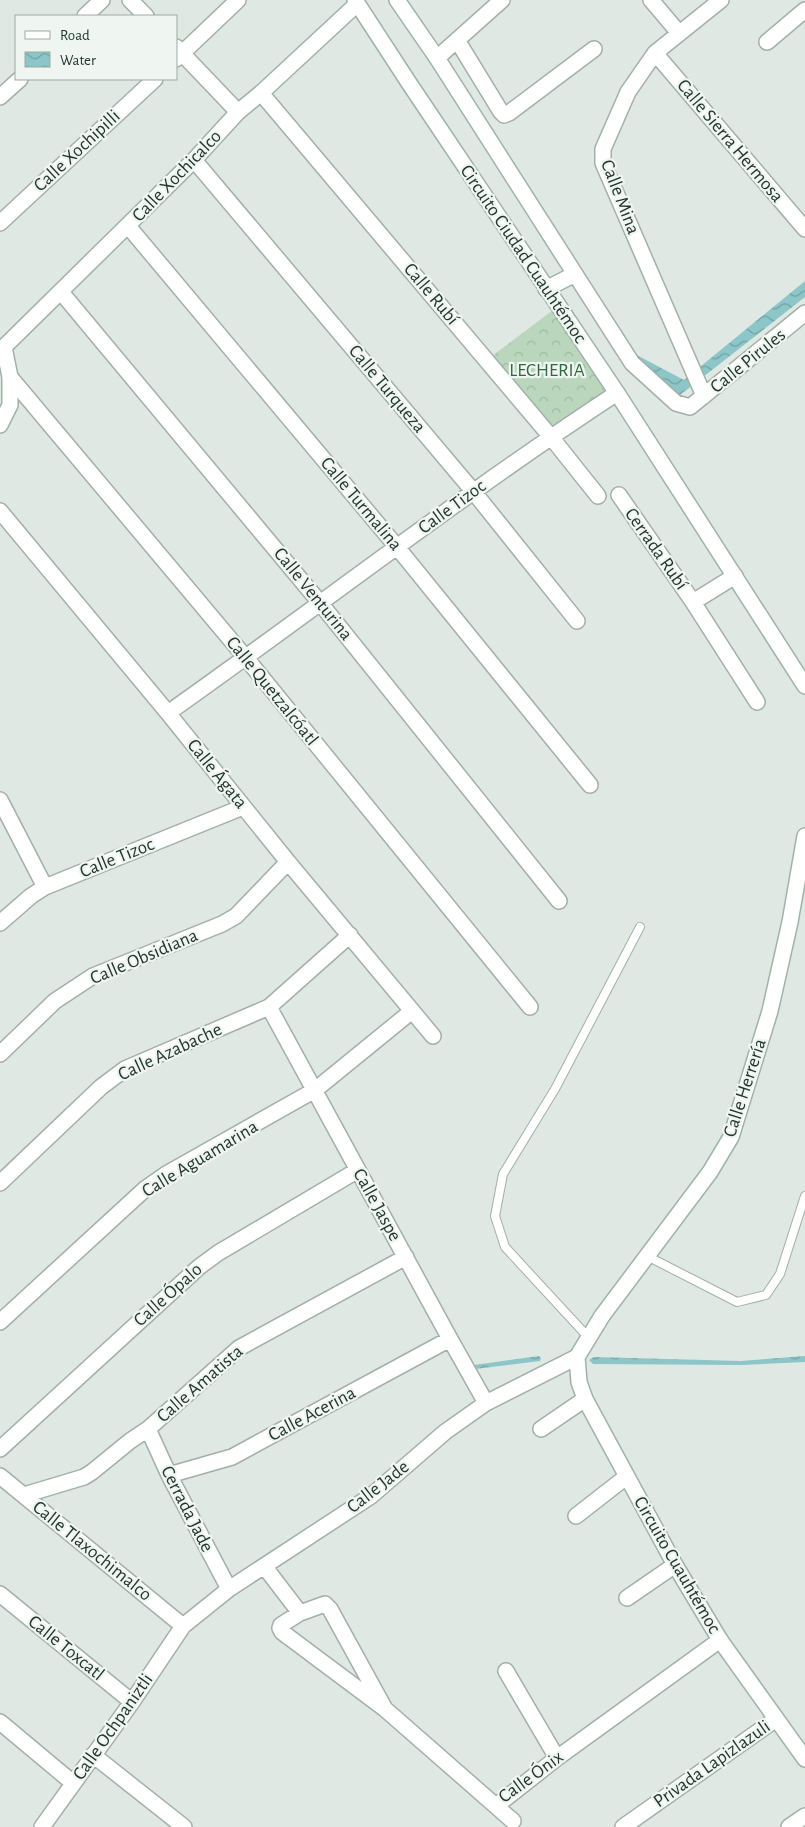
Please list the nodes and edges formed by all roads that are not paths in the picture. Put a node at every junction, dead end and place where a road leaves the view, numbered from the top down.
1 (102, 0) edge
2 (130, 0) edge
3 (238, 0) edge
4 (397, 0) edge
5 (502, 0) edge
6 (651, 0) edge
7 (721, 0) edge
8 (356, 2) edge
9 (805, 10) edge
10 (86, 15) edge
11 (145, 15) edge
12 (679, 33) junction
13 (457, 40) junction
14 (767, 42) dead end
15 (594, 49) dead end
16 (178, 53) edge
17 (655, 53) junction
18 (437, 58) junction
19 (19, 80) edge
20 (154, 80) edge
21 (261, 93) junction
22 (0, 97) edge
23 (238, 112) junction
24 (194, 160) junction
25 (0, 223) edge
26 (128, 226) junction
27 (805, 230) edge
28 (575, 274) junction
29 (546, 289) junction
30 (61, 292) junction
31 (805, 313) edge
32 (2, 347) edge
33 (10, 378) junction
34 (702, 390) junction
35 (617, 393) junction
36 (0, 425) edge
37 (551, 437) junction
38 (473, 492) junction
39 (619, 495) dead end
40 (598, 496) dead end
41 (0, 511) edge
42 (397, 547) junction
43 (735, 576) junction
44 (694, 602) junction
45 (321, 604) junction
46 (577, 621) dead end
47 (246, 658) junction
48 (805, 686) edge
49 (757, 702) dead end
50 (168, 713) junction
51 (590, 785) dead end
52 (0, 800) edge
53 (243, 807) junction
54 (7, 824) edge
55 (805, 836) edge
56 (288, 862) junction
57 (45, 887) junction
58 (559, 901) dead end
59 (0, 924) edge
60 (640, 927) dead end
61 (350, 935) junction
62 (269, 1007) junction
63 (530, 1007) dead end
64 (412, 1011) junction
65 (433, 1036) dead end
66 (0, 1054) edge
67 (315, 1090) junction
68 (358, 1170) junction
69 (0, 1183) edge
70 (805, 1196) edge
71 (647, 1256) junction
72 (406, 1257) junction
73 (0, 1322) edge
74 (588, 1338) junction
75 (450, 1339) junction
76 (577, 1357) junction
77 (585, 1399) junction
78 (486, 1403) junction
79 (148, 1429) junction
80 (541, 1429) dead end
81 (0, 1449) edge
82 (169, 1475) junction
83 (0, 1476) edge
84 (626, 1477) junction
85 (24, 1495) junction
86 (576, 1516) dead end
87 (675, 1565) junction
88 (264, 1566) junction
89 (228, 1589) junction
90 (0, 1594) edge
91 (627, 1598) dead end
92 (300, 1613) junction
93 (183, 1626) junction
94 (720, 1640) junction
95 (506, 1671) dead end
96 (132, 1702) junction
97 (386, 1709) junction
98 (776, 1719) junction
99 (0, 1722) edge
100 (93, 1755) junction
101 (557, 1758) junction
102 (805, 1758) edge
103 (73, 1783) junction
104 (496, 1806) junction
105 (805, 1816) edge
106 (513, 1821) dead end
107 (42, 1827) edge
108 (184, 1827) edge
109 (623, 1827) edge
110 (789, 1827) edge

1 - 10 street
2 - 11 street
3 - 16 street
4 - 18 street
5 - 13 street
6 - 12 street
7 - 12 street, Calle Mina
8 - 21 street, Calle Xochicalco
8 - 29 street, Circuito Ciudad Cuauhtémoc
9 - 14 street
12 - 17 street, Calle Mina
13 - 15 street
13 - 18 street
16 - 23 street
17 - 27 street, Calle Sierra Hermosa
17 - 34 street, Calle Mina
18 - 28 street
19 - 22 street
20 - 25 street, Calle Xochipilli
21 - 23 street, Calle Xochicalco
21 - 37 street, Calle Rubí
23 - 24 street, Calle Xochicalco
24 - 26 street, Calle Xochicalco
24 - 38 street, Calle Turqueza
26 - 30 street, Calle Xochicalco
26 - 42 street, Calle Turmalina
28 - 29 street
28 - 34 street, Calle Pirules
29 - 35 street, Circuito Ciudad Cuauhtémoc
30 - 32 street, Calle Xochicalco
30 - 45 street, Calle Venturina
31 - 34 street, Calle Pirules
32 - 33 street
33 - 36 street
33 - 47 street, Calle Quetzalcóatl
35 - 37 street, Calle Tizoc
35 - 43 street, Circuito Ciudad Cuauhtémoc
37 - 38 street, Calle Tizoc
37 - 40 street, Calle Rubí
38 - 42 street, Calle Tizoc
38 - 46 street, Calle Turqueza
39 - 44 street, Cerrada Rubí
41 - 50 street, Calle Ágata
42 - 45 street, Calle Tizoc
42 - 51 street, Calle Turmalina
43 - 44 street, Cerrada Rubí
43 - 48 street, Circuito Ciudad Cuauhtémoc
44 - 49 street, Cerrada Rubí
45 - 47 street, Calle Tizoc
45 - 58 street, Calle Venturina
47 - 50 street, Calle Tizoc
47 - 63 street, Calle Quetzalcóatl
50 - 53 street, Calle Ágata
52 - 54 street
53 - 56 street, Calle Ágata
53 - 57 street, Calle Tizoc
54 - 57 street
55 - 71 street, Calle Herrería
56 - 61 street, Calle Ágata
56 - 66 street, Calle Obsidiana
57 - 59 street, Calle Tizoc
60 - 74 lane
61 - 62 street, Calle Azabache
61 - 64 street, Calle Ágata
62 - 67 street, Calle Jaspe
62 - 69 street, Calle Azabache
64 - 65 street, Calle Ágata
64 - 67 street, Calle Aguamarina
67 - 68 street, Calle Jaspe
67 - 73 street, Calle Aguamarina
68 - 72 street, Calle Jaspe
68 - 81 street, Calle Ópalo
70 - 71 lane
71 - 74 street, Calle Herrería
72 - 75 street, Calle Jaspe
72 - 79 street, Calle Amatista
74 - 76 street, Calle Herrería
75 - 78 street, Calle Jaspe
75 - 82 street, Calle Acerina
76 - 77 street, Circuito Cuauhtémoc
76 - 78 street, Calle Jade
77 - 80 street
77 - 84 street, Circuito Cuauhtémoc
78 - 88 street, Calle Jade
79 - 82 street, Cerrada Jade
79 - 85 street, Calle Amatista
82 - 89 street, Cerrada Jade
83 - 85 street, Calle Tlaxochimalco
84 - 86 street
84 - 87 street, Circuito Cuauhtémoc
85 - 93 street, Calle Tlaxochimalco
87 - 91 street
87 - 94 street, Circuito Cuauhtémoc
88 - 89 street, Calle Jade
88 - 92 street
89 - 93 street, Calle Jade
90 - 96 street, Calle Toxcatl
92 - 97 street
92 - 97 street, Calle Ónix
93 - 96 street, Calle Ochpaniztli
94 - 98 street, Circuito Cuauhtémoc
94 - 101 street, Calle Ónix
95 - 101 street
96 - 100 street, Calle Ochpaniztli
97 - 104 street, Calle Ónix
98 - 102 street, Circuito Cuauhtémoc
98 - 109 street, Privada Lapizlazuli
99 - 103 street
100 - 103 street, Calle Ochpaniztli
100 - 108 street
101 - 104 street, Calle Ónix
103 - 107 street, Calle Ochpaniztli
104 - 106 street
105 - 110 street

